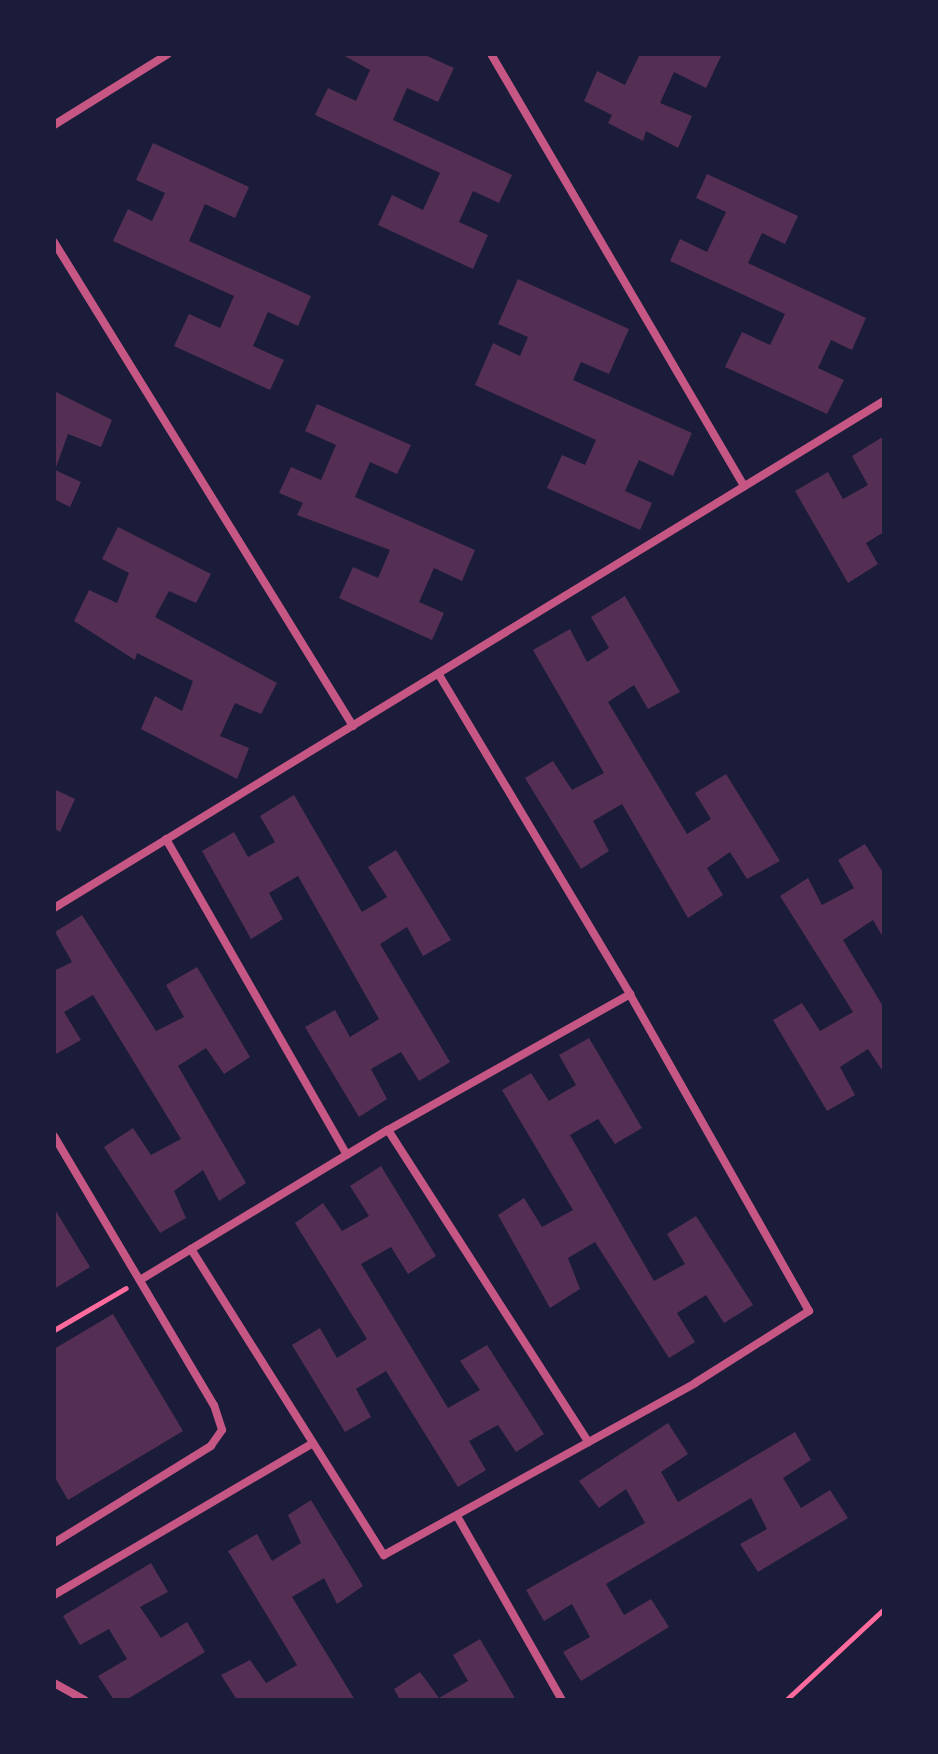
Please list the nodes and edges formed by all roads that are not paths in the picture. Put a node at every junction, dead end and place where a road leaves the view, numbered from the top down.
1 (168, 54) edge
2 (491, 54) edge
3 (54, 125) edge
4 (54, 242) edge
5 (884, 401) edge
6 (744, 486) junction
7 (439, 675) junction
8 (353, 726) junction
9 (166, 839) junction
10 (54, 908) edge
11 (630, 994) junction
12 (388, 1130) junction
13 (54, 1136) edge
14 (347, 1155) junction
15 (191, 1249) junction
16 (140, 1280) junction
17 (588, 1442) junction
18 (313, 1443) junction
19 (457, 1516) junction
20 (54, 1543) edge
21 (54, 1595) edge
22 (54, 1683) edge
23 (85, 1700) edge
24 (562, 1700) edge

1 - 3 street
2 - 6 street
4 - 8 street
5 - 6 street
6 - 7 street
7 - 8 street
7 - 11 street
8 - 9 street
9 - 10 street
9 - 14 street
11 - 12 street
11 - 17 street
12 - 14 street
12 - 17 street
13 - 16 street
14 - 15 street
15 - 16 street
15 - 18 street
16 - 20 street
17 - 19 street
18 - 19 street
18 - 21 street
19 - 24 street
22 - 23 street

